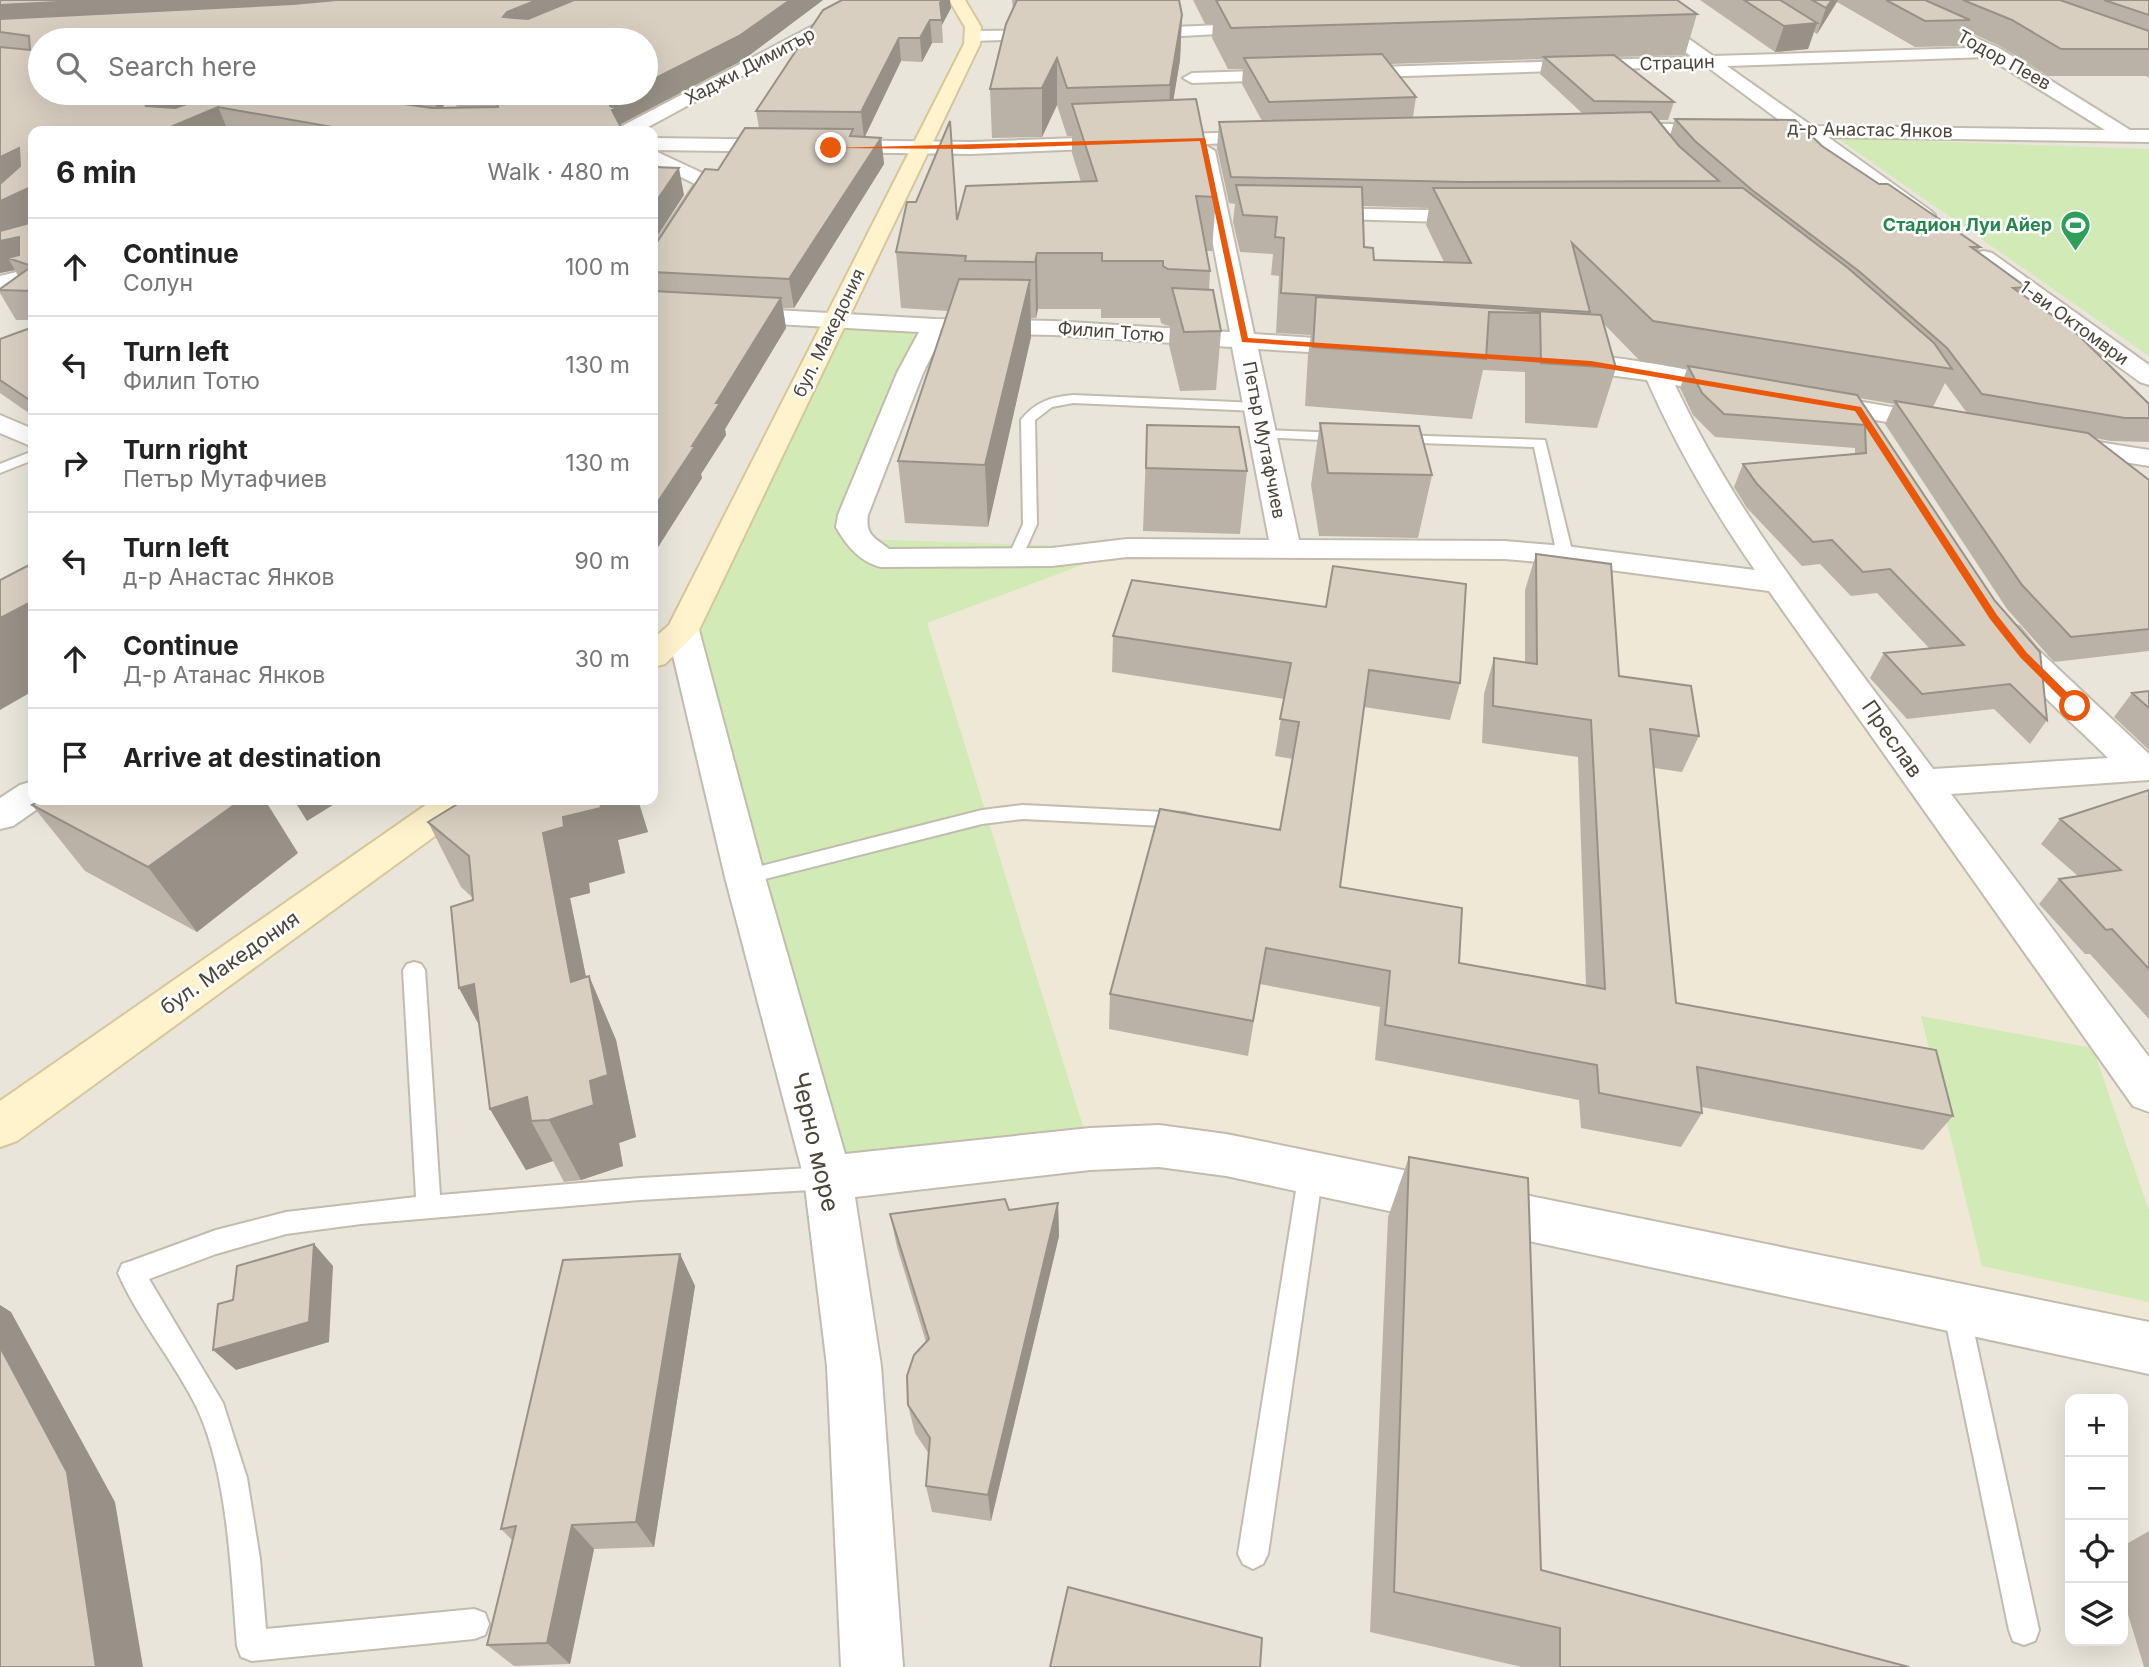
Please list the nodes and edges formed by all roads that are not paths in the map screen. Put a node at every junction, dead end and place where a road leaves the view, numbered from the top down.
1 (873, 0) edge
2 (957, 0) edge
3 (1875, 0) edge
4 (1621, 8) edge
5 (1184, 21) junction
6 (1276, 28) edge
7 (1119, 34) edge
8 (1066, 35) edge
9 (973, 36) junction
10 (1809, 39) edge
11 (1993, 52) junction
12 (1841, 58) junction
13 (1711, 62) junction
14 (1192, 78) junction
15 (636, 126) edge
16 (1595, 129) edge
17 (1650, 129) junction
18 (1804, 130) junction
19 (2125, 135) junction
20 (1287, 136) edge
21 (2149, 136) edge
22 (1203, 140) junction
23 (658, 144) edge
24 (919, 148) junction
25 (1665, 149) edge
26 (658, 158) edge
27 (1287, 213) edge
28 (1496, 217) edge
29 (1940, 227) edge
30 (1963, 243) edge
31 (658, 256) edge
32 (658, 310) edge
33 (835, 320) junction
34 (936, 326) junction
35 (1245, 340) junction
36 (1383, 349) edge
37 (1535, 359) dead end
38 (1657, 373) junction
39 (2149, 377) edge
40 (1752, 391) edge
41 (1792, 398) edge
42 (1944, 402) edge
43 (1258, 407) junction
44 (1858, 409) junction
45 (0, 423) edge
46 (1263, 434) junction
47 (28, 437) edge
48 (1360, 437) edge
49 (1388, 438) edge
50 (2031, 439) edge
51 (1879, 442) edge
52 (28, 457) edge
53 (2149, 458) edge
54 (0, 469) edge
55 (1286, 550) junction
56 (1565, 555) junction
57 (1016, 557) junction
58 (1781, 583) junction
59 (1986, 607) edge
60 (683, 630) junction
61 (658, 652) edge
62 (2144, 767) edge
63 (1923, 783) junction
64 (28, 797) edge
65 (452, 805) edge
66 (0, 816) edge
67 (1192, 821) edge
68 (745, 877) junction
69 (414, 970) dead end
70 (2149, 1092) edge
71 (0, 1127) edge
72 (1311, 1172) junction
73 (828, 1178) junction
74 (429, 1207) junction
75 (1956, 1308) junction
76 (2149, 1348) edge
77 (1254, 1555) dead end
78 (474, 1624) dead end
79 (2024, 1630) dead end
80 (872, 1667) edge

1 - 15 street, Хаджи Димитър
2 - 9 street
3 - 11 street, Тодор Пеев
4 - 13 street
5 - 6 street
5 - 7 street
5 - 14 street, Петър Мутафчиев
8 - 9 street
9 - 24 street, бул. Македония
10 - 12 street
11 - 12 street, Страцин
11 - 19 street, Тодор Пеев
12 - 13 street, Страцин
13 - 14 street, Страцин
13 - 18 street
14 - 22 street, Петър Мутафчиев
16 - 17 street, д-р Анастас Янков
17 - 18 street, д-р Анастас Янков
17 - 25 street
18 - 19 street, д-р Анастас Янков
18 - 29 street
19 - 21 street, д-р Анастас Янков
20 - 22 street
22 - 24 street
22 - 35 street, Петър Мутафчиев
23 - 24 street
24 - 33 street, бул. Македония
26 - 31 street
27 - 28 street
30 - 39 street, 1-ви Октомври
32 - 33 street, Филип Тотю
33 - 34 street, Филип Тотю
33 - 60 street, бул. Македония
34 - 35 street, Филип Тотю
34 - 57 street
35 - 36 street, Филип Тотю
35 - 43 street, Петър Мутафчиев
37 - 38 street
38 - 40 street
38 - 58 street, Преслав
41 - 44 street
42 - 44 street
43 - 46 street, Петър Мутафчиев
43 - 57 lane
44 - 51 street
45 - 47 street
46 - 48 lane
46 - 55 street, Петър Мутафчиев
49 - 56 lane
50 - 53 street
52 - 54 lane
55 - 56 street
55 - 57 street
56 - 58 street
58 - 63 street, Преслав
59 - 62 street
60 - 61 street, бул. Македония
60 - 68 street, Черно море
62 - 63 street
63 - 70 street, Преслав
64 - 66 street
65 - 71 street, бул. Македония
67 - 68 lane
68 - 73 street, Черно море
69 - 74 lane
72 - 73 street
72 - 75 street
72 - 77 lane
73 - 74 lane
73 - 80 street, Черно море
74 - 78 lane
75 - 76 street
75 - 79 lane

